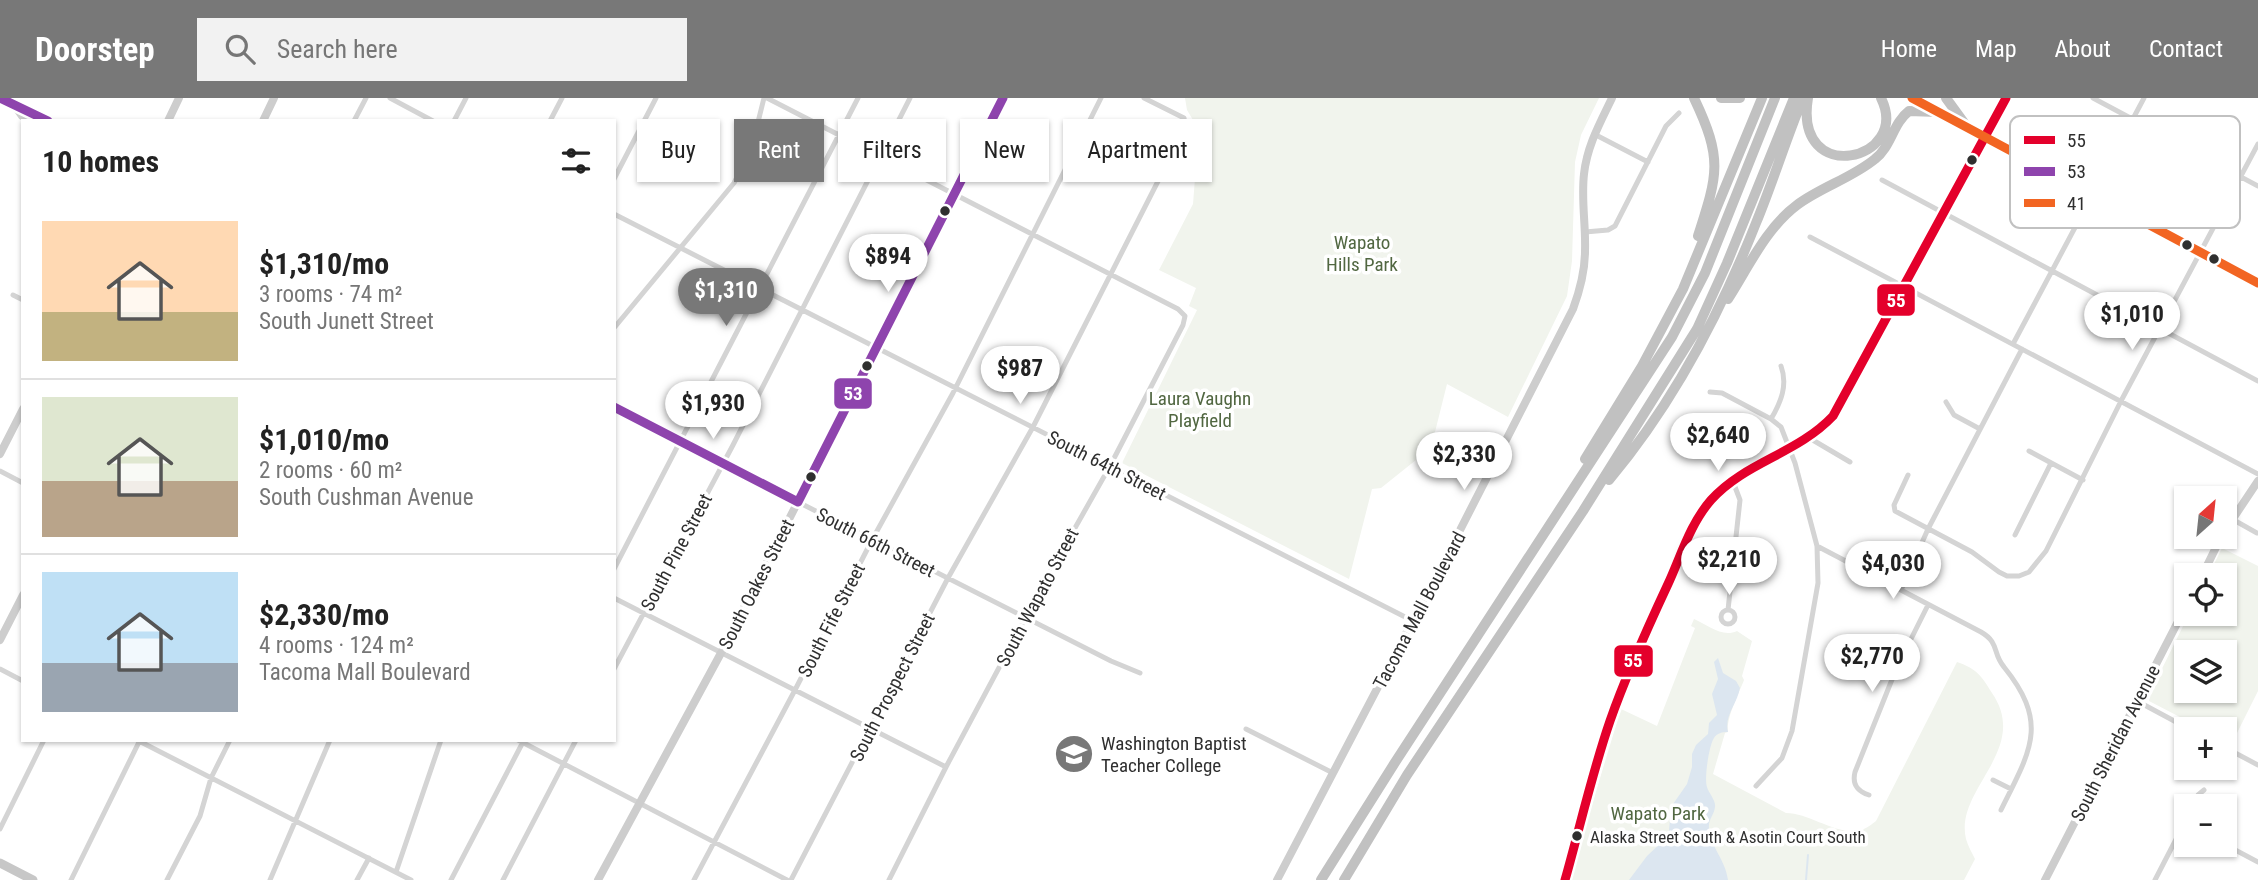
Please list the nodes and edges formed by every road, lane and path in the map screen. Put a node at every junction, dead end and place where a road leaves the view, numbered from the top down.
1 (0, 98) edge
2 (179, 98) edge
3 (274, 98) edge
4 (366, 98) edge
5 (390, 98) edge
6 (466, 98) edge
7 (562, 98) edge
8 (656, 98) edge
9 (765, 98) edge
10 (858, 98) edge
11 (910, 98) edge
12 (1003, 98) edge
13 (1101, 98) edge
14 (1144, 98) edge
15 (1612, 98) edge
16 (1694, 98) edge
17 (1721, 98) edge
18 (1740, 98) edge
19 (1762, 98) edge
20 (1775, 98) edge
21 (1794, 98) edge
22 (1802, 98) edge
23 (1808, 98) edge
24 (1881, 98) edge
25 (1912, 98) edge
26 (1946, 98) edge
27 (2006, 98) edge
28 (2094, 98) edge
29 (2144, 98) edge
30 (15, 106) junction
31 (1938, 112) junction
32 (1679, 113) dead end
33 (2127, 116) edge
34 (2135, 116) edge
35 (28, 119) edge
36 (44, 119) edge
37 (168, 119) edge
38 (264, 119) edge
39 (355, 119) edge
40 (429, 119) edge
41 (455, 119) edge
42 (552, 119) edge
43 (645, 119) edge
44 (847, 119) edge
45 (900, 119) edge
46 (1967, 127) junction
47 (637, 134) edge
48 (838, 134) edge
49 (1594, 134) junction
50 (838, 137) edge
51 (1985, 137) junction
52 (2258, 144) edge
53 (2010, 150) edge
54 (1648, 162) junction
55 (616, 174) edge
56 (2240, 177) joint
57 (1882, 180) dead end
58 (868, 182) edge
59 (931, 182) edge
60 (2258, 186) edge
61 (956, 195) junction
62 (1944, 214) junction
63 (616, 215) edge
64 (2074, 228) edge
65 (2155, 228) edge
66 (2213, 228) edge
67 (1585, 232) junction
68 (1033, 234) junction
69 (1811, 237) dead end
70 (682, 249) junction
71 (2200, 252) junction
72 (2052, 271) junction
73 (1111, 275) junction
74 (2258, 283) edge
75 (1905, 287) junction
76 (761, 289) junction
77 (13, 295) dead end
78 (21, 299) edge
79 (802, 309) junction
80 (616, 326) edge
81 (2160, 328) junction
82 (1705, 334) junction
83 (2013, 344) junction
84 (877, 347) junction
85 (2022, 349) junction
86 (1648, 355) junction
87 (1781, 366) dead end
88 (2258, 381) edge
89 (956, 387) junction
90 (1710, 392) dead end
91 (1946, 401) dead end
92 (2121, 401) junction
93 (616, 408) edge
94 (21, 413) edge
95 (1771, 419) junction
96 (1033, 428) junction
97 (1980, 429) junction
98 (1811, 439) junction
99 (682, 442) junction
100 (1791, 451) junction
101 (2029, 452) dead end
102 (0, 454) edge
103 (1850, 462) dead end
104 (723, 463) junction
105 (2051, 463) junction
106 (1110, 466) junction
107 (0, 471) edge
108 (2258, 474) edge
109 (1908, 475) dead end
110 (1732, 479) junction
111 (2083, 480) junction
112 (2258, 481) edge
113 (21, 482) edge
114 (798, 502) junction
115 (1583, 511) junction
116 (2237, 512) edge
117 (2237, 522) edge
118 (1928, 529) junction
119 (2257, 533) edge
120 (2015, 535) dead end
121 (872, 540) junction
122 (1817, 546) junction
123 (616, 565) edge
124 (948, 578) junction
125 (1901, 590) junction
126 (616, 599) edge
127 (21, 600) edge
128 (1928, 605) junction
129 (1728, 610) dead end
130 (644, 613) junction
131 (1490, 617) junction
132 (1026, 618) junction
133 (1413, 621) junction
134 (2176, 626) edge
135 (0, 640) edge
136 (721, 653) junction
137 (616, 665) edge
138 (0, 669) edge
139 (1140, 673) dead end
140 (21, 680) edge
141 (796, 690) junction
142 (2137, 701) junction
143 (2174, 721) edge
144 (870, 729) junction
145 (1245, 729) dead end
146 (43, 742) edge
147 (139, 742) edge
148 (141, 742) edge
149 (229, 742) edge
150 (329, 742) edge
151 (440, 742) edge
152 (521, 742) edge
153 (524, 742) edge
154 (575, 742) edge
155 (2237, 754) edge
156 (564, 764) junction
157 (2258, 765) edge
158 (946, 767) junction
159 (1333, 774) junction
160 (211, 778) junction
161 (1993, 780) dead end
162 (1756, 786) dead end
163 (2011, 789) junction
164 (2204, 790) dead end
165 (2199, 794) edge
166 (1868, 795) dead end
167 (638, 803) junction
168 (2001, 810) dead end
169 (295, 821) junction
170 (0, 829) edge
171 (714, 842) junction
172 (2174, 843) edge
173 (2237, 851) edge
174 (369, 858) junction
175 (2258, 862) edge
176 (0, 863) edge
177 (397, 872) junction
178 (33, 880) edge
179 (71, 880) edge
180 (167, 880) edge
181 (270, 880) edge
182 (357, 880) edge
183 (411, 880) edge
184 (451, 880) edge
185 (503, 880) edge
186 (598, 880) edge
187 (694, 880) edge
188 (789, 880) edge
189 (889, 880) edge
190 (1277, 880) edge
191 (1324, 880) edge
192 (1344, 880) edge
193 (1565, 880) edge
194 (2045, 880) edge
195 (2155, 880) edge

1 - 30 street
2 - 37 street
3 - 38 street
4 - 39 street
5 - 40 street
6 - 41 street
7 - 42 street
8 - 43 street
9 - 48 street
9 - 70 street
10 - 44 street
11 - 45 street, South Pine Street
12 - 61 street, South Oakes Street
13 - 68 street, South Fife Street
14 - 73 street, South Prospect Street
15 - 49 street, Tacoma Mall Boulevard
16 - 86 highway
17 - 18 highway
19 - 86 highway
20 - 131 highway
21 - 115 highway
22 - 82 highway
23 - 24 highway
25 - 31 street
26 - 46 highway
27 - 51 street
28 - 33 street
29 - 34 street
30 - 35 street
30 - 36 street
31 - 46 street
31 - 82 highway
32 - 54 street
46 - 51 street
47 - 55 street
49 - 54 street
49 - 67 street, Tacoma Mall Boulevard
50 - 76 street
51 - 53 street
51 - 62 street
52 - 56 street
54 - 67 street
56 - 60 street
57 - 62 street
58 - 79 street, South Pine Street
59 - 61 street
61 - 68 street
61 - 84 street, South Oakes Street
62 - 72 street
62 - 75 street
63 - 70 street, South 64th Street
64 - 72 street
65 - 71 street
66 - 71 street
67 - 133 street, Tacoma Mall Boulevard
68 - 73 street
68 - 89 street, South Fife Street
69 - 75 street
70 - 76 street, South 64th Street
70 - 80 street
71 - 74 street
71 - 81 street
72 - 81 street
72 - 83 street
73 - 96 street, South Prospect Street
73 - 106 street, South Wapato Street
75 - 83 street
75 - 98 street
76 - 79 street, South 64th Street
76 - 99 street
77 - 78 street
79 - 84 street, South 64th Street
79 - 104 street, South Pine Street
81 - 88 street
81 - 92 street
82 - 115 highway
83 - 85 street
84 - 89 street, South 64th Street
84 - 114 street, South Oakes Street
85 - 92 street
85 - 97 street
86 - 131 highway
87 - 95 street
89 - 96 street, South 64th Street
89 - 121 street, South Fife Street
90 - 95 street
91 - 97 street
92 - 108 street
92 - 111 street
93 - 99 street, South 66th Street
94 - 102 street
95 - 100 street
96 - 106 street, South 64th Street
96 - 124 street, South Prospect Street
97 - 118 street
98 - 100 street
98 - 103 street
99 - 104 street, South 66th Street
99 - 123 street
100 - 110 street
100 - 122 street
101 - 105 street
104 - 114 street, South 66th Street
104 - 130 street, South Pine Street
105 - 111 street
105 - 120 street
106 - 132 street, South Wapato Street
106 - 133 street, South 64th Street
107 - 113 street
109 - 118 street
110 - 129 street
110 - 193 street
111 - 118 street
112 - 116 street
114 - 121 street, South 66th Street
114 - 136 street, South Oakes Street
115 - 192 highway
117 - 119 street
118 - 125 street
121 - 124 street, South 66th Street
121 - 141 street, South Fife Street
122 - 125 street
122 - 162 street
124 - 132 street, South 66th Street
124 - 144 street, South Prospect Street
125 - 128 street
126 - 130 street
127 - 135 street
128 - 163 street
128 - 166 street
130 - 136 street
130 - 137 street, South Pine Street
131 - 191 highway
132 - 139 street, South 66th Street
132 - 158 street, South Wapato Street
133 - 159 street, Tacoma Mall Boulevard
134 - 142 street, South Sheridan Avenue
136 - 141 street
136 - 167 street, South Oakes Street
138 - 140 street
141 - 144 street
141 - 171 street, South Fife Street
142 - 143 street
142 - 194 street, South Sheridan Avenue
144 - 158 street
144 - 188 street, South Prospect Street
145 - 159 street
146 - 170 street
147 - 179 street
148 - 160 street
149 - 160 street
150 - 169 street
151 - 177 street
152 - 184 street
153 - 156 street
154 - 156 street
155 - 157 street
156 - 167 street
156 - 185 street
158 - 189 street, South Wapato Street
159 - 190 street, Tacoma Mall Boulevard
160 - 169 street
160 - 180 street
161 - 163 street
163 - 168 street
164 - 165 street
167 - 171 street
167 - 186 street, South Oakes Street
169 - 174 street
169 - 181 street
171 - 187 street, South Fife Street
171 - 188 street
172 - 195 street
173 - 175 street
174 - 177 street
174 - 182 street
176 - 178 main road
177 - 183 street

